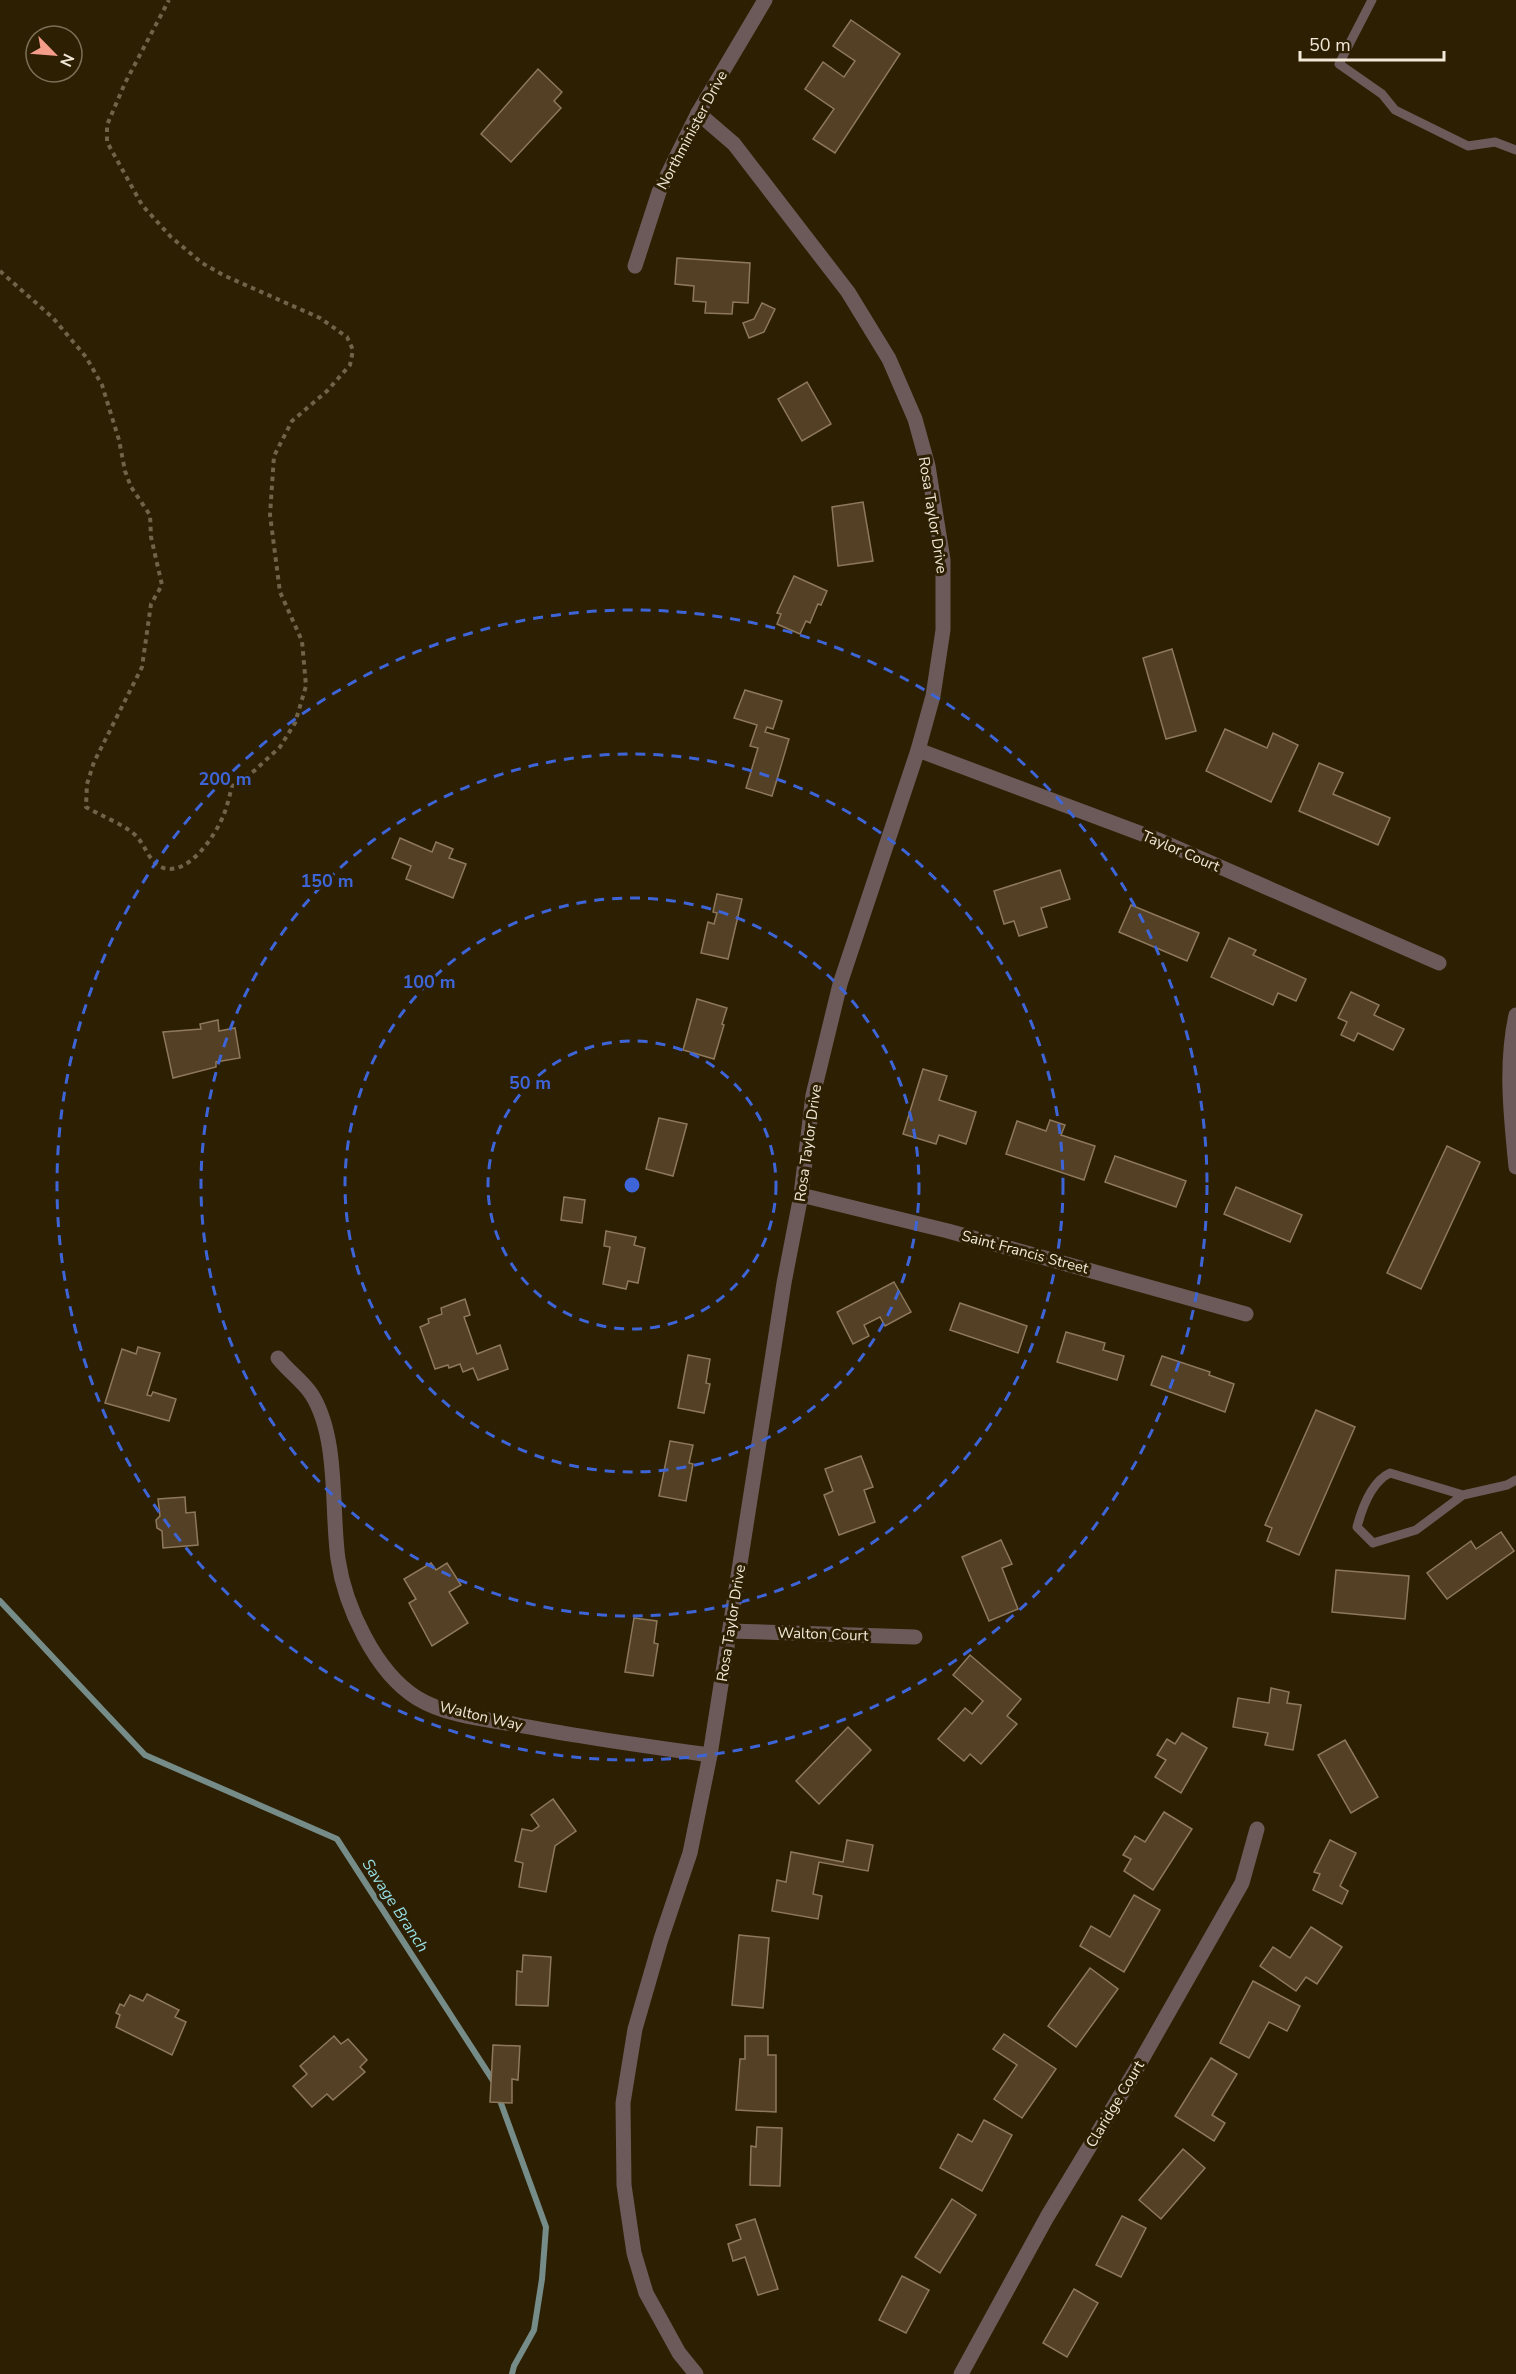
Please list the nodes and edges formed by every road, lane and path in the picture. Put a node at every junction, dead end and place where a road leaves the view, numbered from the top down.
1 (169, 0) edge
2 (765, 0) edge
3 (1372, 0) edge
4 (698, 113) junction
5 (1516, 150) edge
6 (635, 266) dead end
7 (0, 271) edge
8 (918, 750) junction
9 (1439, 963) dead end
10 (1516, 1014) edge
11 (1515, 1135) edge
12 (1516, 1167) edge
13 (801, 1196) junction
14 (1246, 1314) dead end
15 (278, 1358) dead end
16 (1516, 1480) edge
17 (1463, 1495) junction
18 (730, 1630) junction
19 (915, 1636) dead end
20 (710, 1755) junction
21 (1257, 1829) dead end
22 (696, 2374) edge
23 (961, 2374) edge

1 - 7 path
2 - 4 street, Northminister Drive
3 - 5 lane
4 - 6 street, Northminister Drive
4 - 8 street, Rosa Taylor Drive
8 - 9 street, Taylor Court
8 - 13 street, Rosa Taylor Drive
10 - 11 street
11 - 12 street
13 - 14 street, Saint Francis Street
13 - 18 street, Rosa Taylor Drive
15 - 20 street, Walton Way
16 - 17 lane
17 - 17 lane
18 - 19 street, Walton Court
18 - 20 street, Rosa Taylor Drive
20 - 22 street, Rosa Taylor Drive
21 - 23 street, Claridge Court

